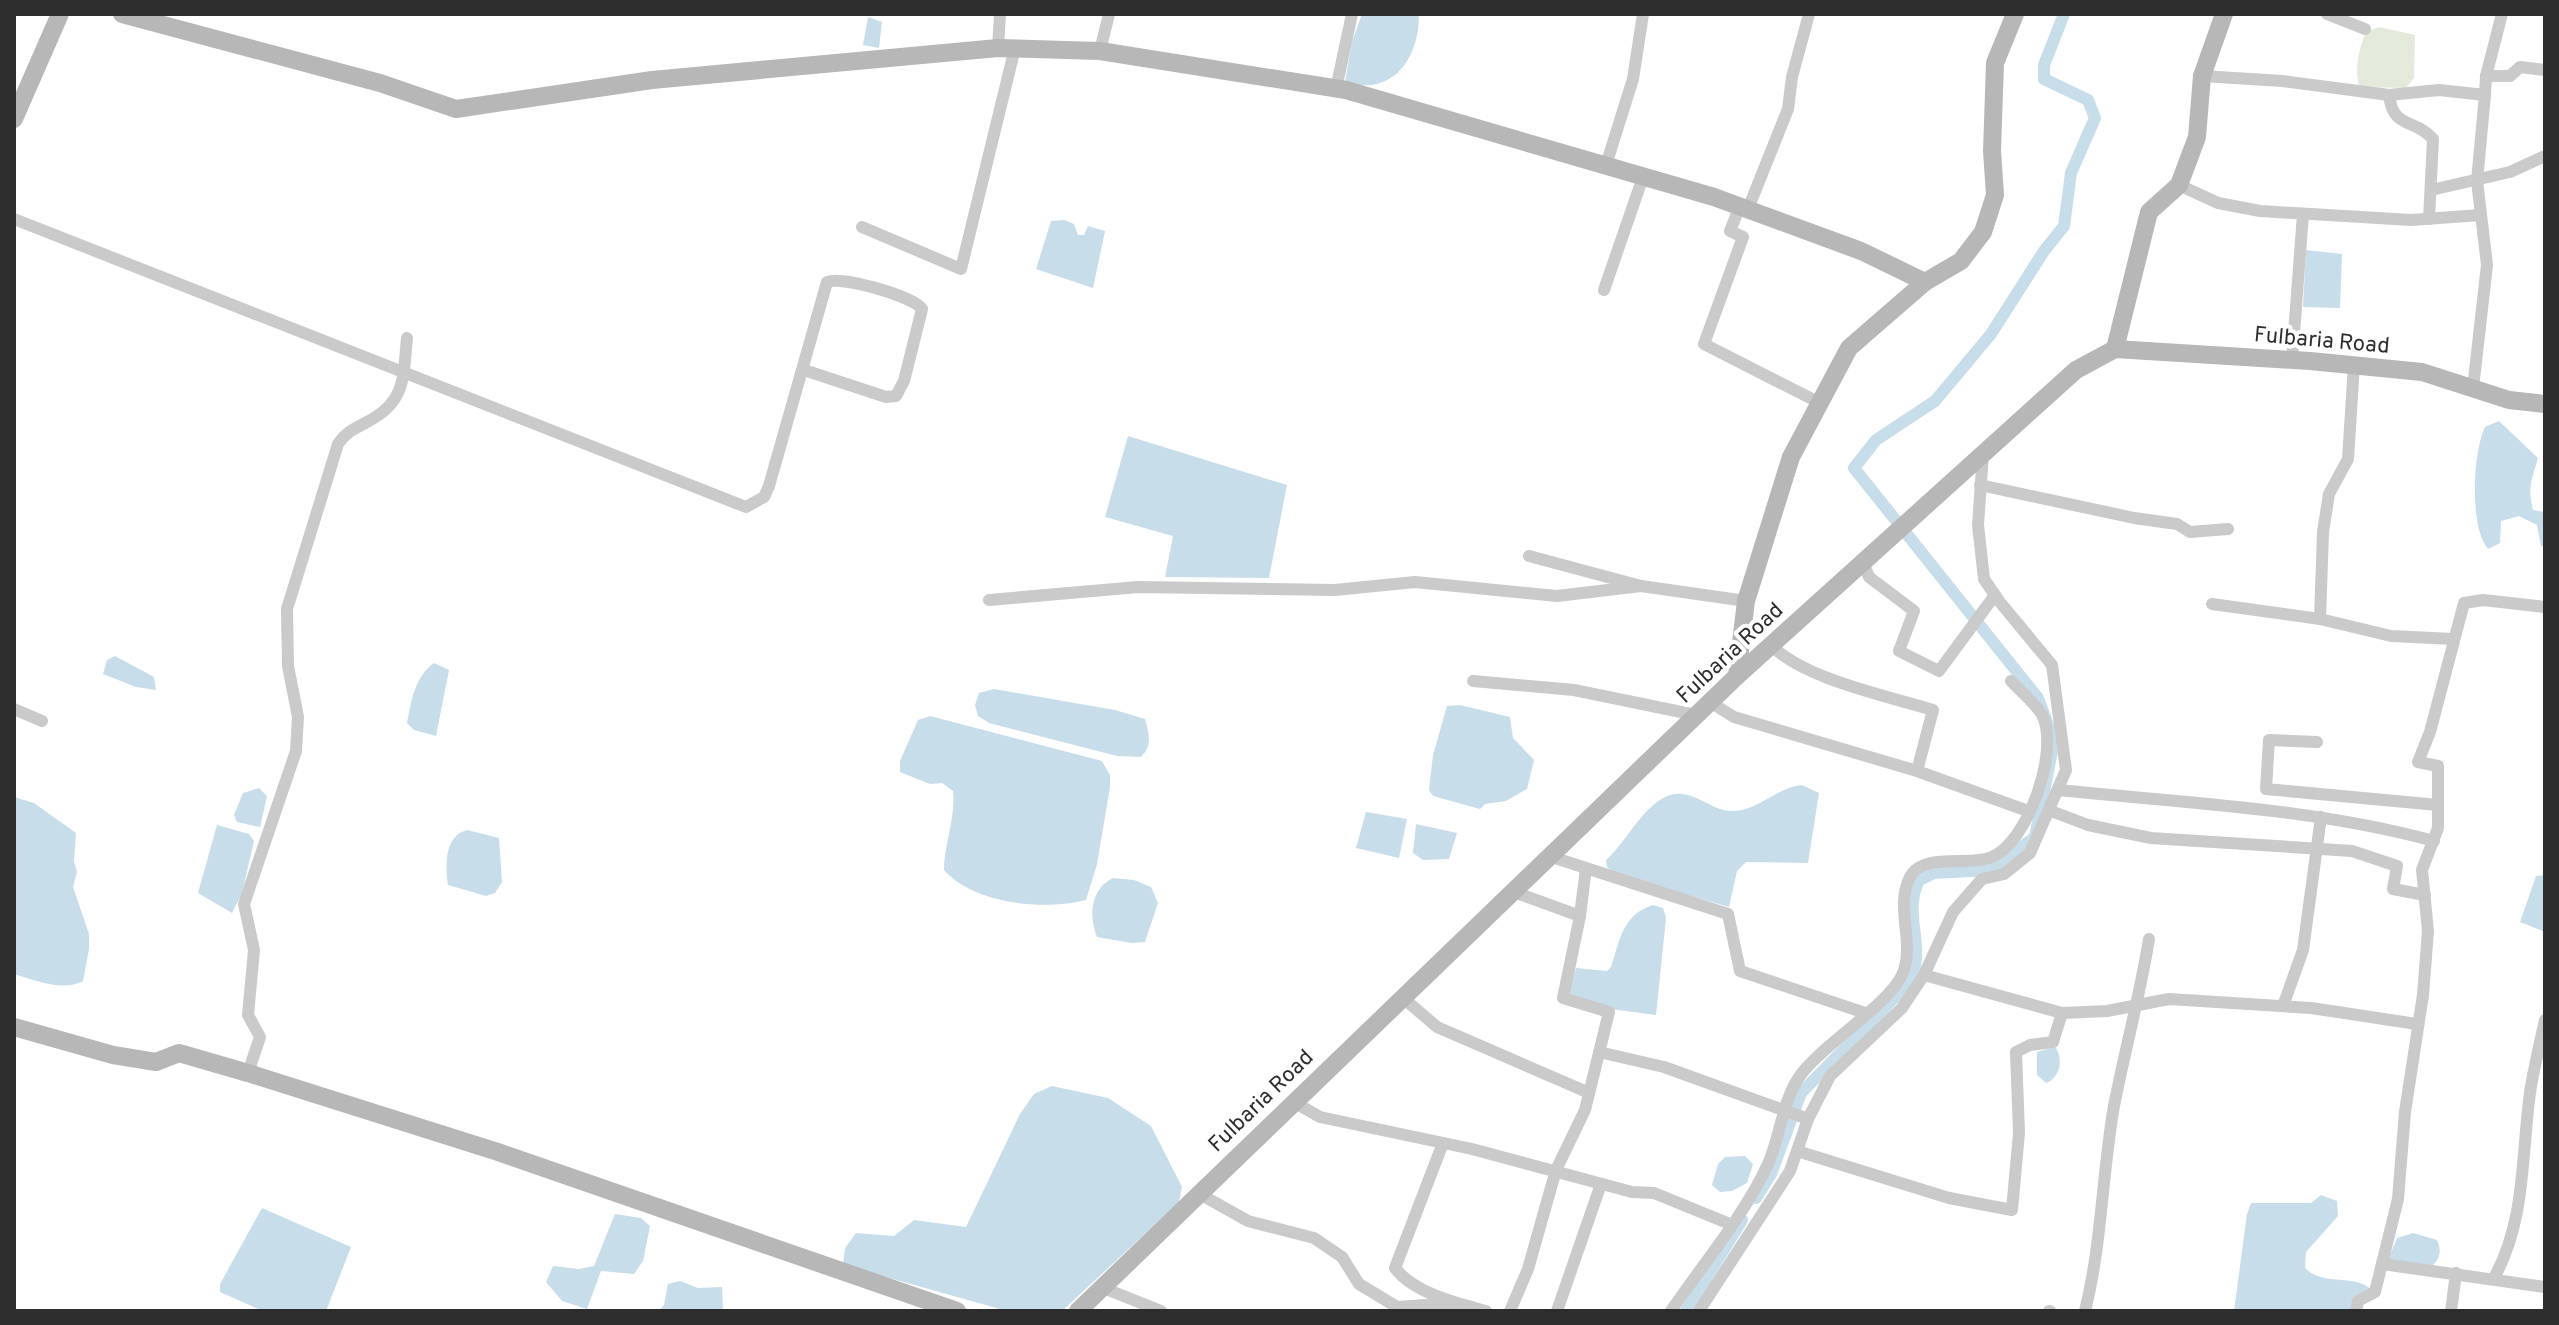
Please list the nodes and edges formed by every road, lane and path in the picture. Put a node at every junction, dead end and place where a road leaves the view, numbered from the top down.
1 (60, 14) edge
2 (122, 14) edge
3 (1000, 14) edge
4 (1109, 14) edge
5 (1352, 14) edge
6 (1643, 14) edge
7 (1809, 14) edge
8 (2015, 14) edge
9 (2224, 14) edge
10 (2327, 14) edge
11 (2502, 14) edge
12 (2365, 29) dead end
13 (1006, 48) junction
14 (1100, 51) junction
15 (2545, 70) edge
16 (2202, 76) junction
17 (2486, 76) junction
18 (1336, 89) junction
19 (2389, 95) junction
20 (2485, 95) junction
21 (14, 119) edge
22 (2545, 156) edge
23 (1606, 165) junction
24 (1643, 177) junction
25 (2477, 181) junction
26 (2179, 185) junction
27 (2431, 190) junction
28 (1744, 207) junction
29 (2303, 214) junction
30 (2481, 215) junction
31 (14, 219) edge
32 (2429, 219) junction
33 (862, 227) dead end
34 (1925, 282) junction
35 (1604, 290) dead end
36 (407, 338) dead end
37 (2115, 349) junction
38 (2292, 360) junction
39 (2354, 365) junction
40 (804, 370) junction
41 (403, 372) junction
42 (2473, 388) junction
43 (1820, 403) junction
44 (2545, 404) edge
45 (1983, 454) junction
46 (1980, 485) junction
47 (2228, 529) dead end
48 (1529, 556) dead end
49 (1863, 562) junction
50 (1641, 586) junction
51 (1995, 595) junction
52 (989, 600) dead end
53 (1746, 601) junction
54 (2212, 604) dead end
55 (2545, 607) edge
56 (2320, 619) junction
57 (2453, 639) junction
58 (1771, 645) junction
59 (1737, 676) junction
60 (1473, 681) dead end
61 (2011, 681) dead end
62 (1703, 708) junction
63 (14, 709) edge
64 (42, 721) dead end
65 (2317, 742) dead end
66 (1917, 771) junction
67 (2059, 790) junction
68 (2438, 805) junction
69 (2028, 811) junction
70 (2051, 811) junction
71 (2321, 817) junction
72 (2434, 841) junction
73 (2319, 848) junction
74 (1552, 857) junction
75 (1586, 868) junction
76 (1514, 892) junction
77 (2425, 895) junction
78 (1580, 916) junction
79 (2149, 939) dead end
80 (1924, 975) junction
81 (1402, 997) junction
82 (2138, 1006) junction
83 (2283, 1006) junction
84 (1865, 1013) junction
85 (2062, 1013) junction
86 (2545, 1020) edge
87 (2417, 1024) junction
88 (14, 1027) edge
89 (1599, 1052) junction
90 (248, 1073) junction
91 (1587, 1092) junction
92 (1292, 1101) junction
93 (1784, 1110) junction
94 (1808, 1119) junction
95 (1443, 1143) junction
96 (1797, 1151) junction
97 (1556, 1170) junction
98 (1601, 1184) junction
99 (1198, 1193) junction
100 (1730, 1224) junction
101 (2382, 1264) junction
102 (2456, 1273) junction
103 (2494, 1278) junction
104 (1101, 1287) junction
105 (2545, 1287) edge
106 (1451, 1307) edge
107 (957, 1311) edge
108 (1078, 1311) edge
109 (1161, 1311) edge
110 (1486, 1311) edge
111 (1510, 1311) edge
112 (1557, 1311) edge
113 (1671, 1311) edge
114 (1699, 1311) edge
115 (2085, 1311) edge
116 (2356, 1311) edge
117 (2451, 1311) edge

1 - 21 street
2 - 13 street
3 - 13 street
4 - 14 street
5 - 18 street
6 - 23 street
7 - 28 street
8 - 34 street
9 - 16 street
10 - 12 street
11 - 17 street
13 - 14 street
13 - 33 street
14 - 18 street
15 - 17 street
16 - 19 street
16 - 26 street
17 - 20 street
18 - 23 street
19 - 20 street
19 - 27 street
20 - 25 street
22 - 25 street
23 - 24 street
24 - 28 street
24 - 35 street
25 - 27 street
25 - 30 street
26 - 29 street
26 - 37 street
27 - 32 street
28 - 34 street
28 - 43 street
29 - 32 street
29 - 38 street
30 - 32 street
30 - 42 street
31 - 41 street
34 - 43 street
36 - 41 street
37 - 38 street, Fulbaria Road
37 - 45 street, Fulbaria Road
38 - 39 street, Fulbaria Road
39 - 42 street, Fulbaria Road
39 - 56 street
40 - 40 street
40 - 41 street
41 - 90 street
42 - 44 street, Fulbaria Road
43 - 53 street
45 - 46 street
45 - 49 street, Fulbaria Road
46 - 47 street
46 - 51 street
48 - 50 street
49 - 51 street
49 - 58 street, Fulbaria Road
50 - 52 street
50 - 53 street
51 - 67 street
53 - 59 street
54 - 56 street
55 - 57 street
56 - 57 street
57 - 68 street
58 - 59 street, Fulbaria Road
58 - 66 street
59 - 62 street, Fulbaria Road
60 - 62 street
61 - 69 street
62 - 66 street
62 - 74 street, Fulbaria Road
63 - 64 street
65 - 68 street
66 - 69 street
67 - 70 street
67 - 71 street
68 - 72 street
69 - 84 street
70 - 73 street
70 - 80 street
71 - 72 street
71 - 73 street
72 - 77 street
73 - 77 street
73 - 83 street
74 - 75 street
74 - 76 street, Fulbaria Road
75 - 78 street
75 - 84 street
76 - 78 street
76 - 81 street, Fulbaria Road
77 - 87 street
78 - 89 street
79 - 82 street
80 - 85 street
80 - 94 street
81 - 91 street
81 - 92 street, Fulbaria Road
82 - 83 street
82 - 85 street
82 - 115 street
83 - 87 street
84 - 93 street
85 - 96 street
86 - 103 street
87 - 101 street
88 - 90 street
89 - 91 street
89 - 93 street
90 - 107 street
91 - 97 street
92 - 95 street
92 - 99 street, Fulbaria Road
93 - 94 street
93 - 100 street
94 - 96 street
95 - 97 street
95 - 106 street
96 - 114 street
97 - 98 street
97 - 111 street
98 - 100 street
98 - 112 street
99 - 104 street, Fulbaria Road
99 - 106 street
100 - 113 street
101 - 102 street
101 - 116 street
102 - 103 street
102 - 117 street
103 - 105 street
104 - 108 street, Fulbaria Road
104 - 109 street
106 - 110 street

